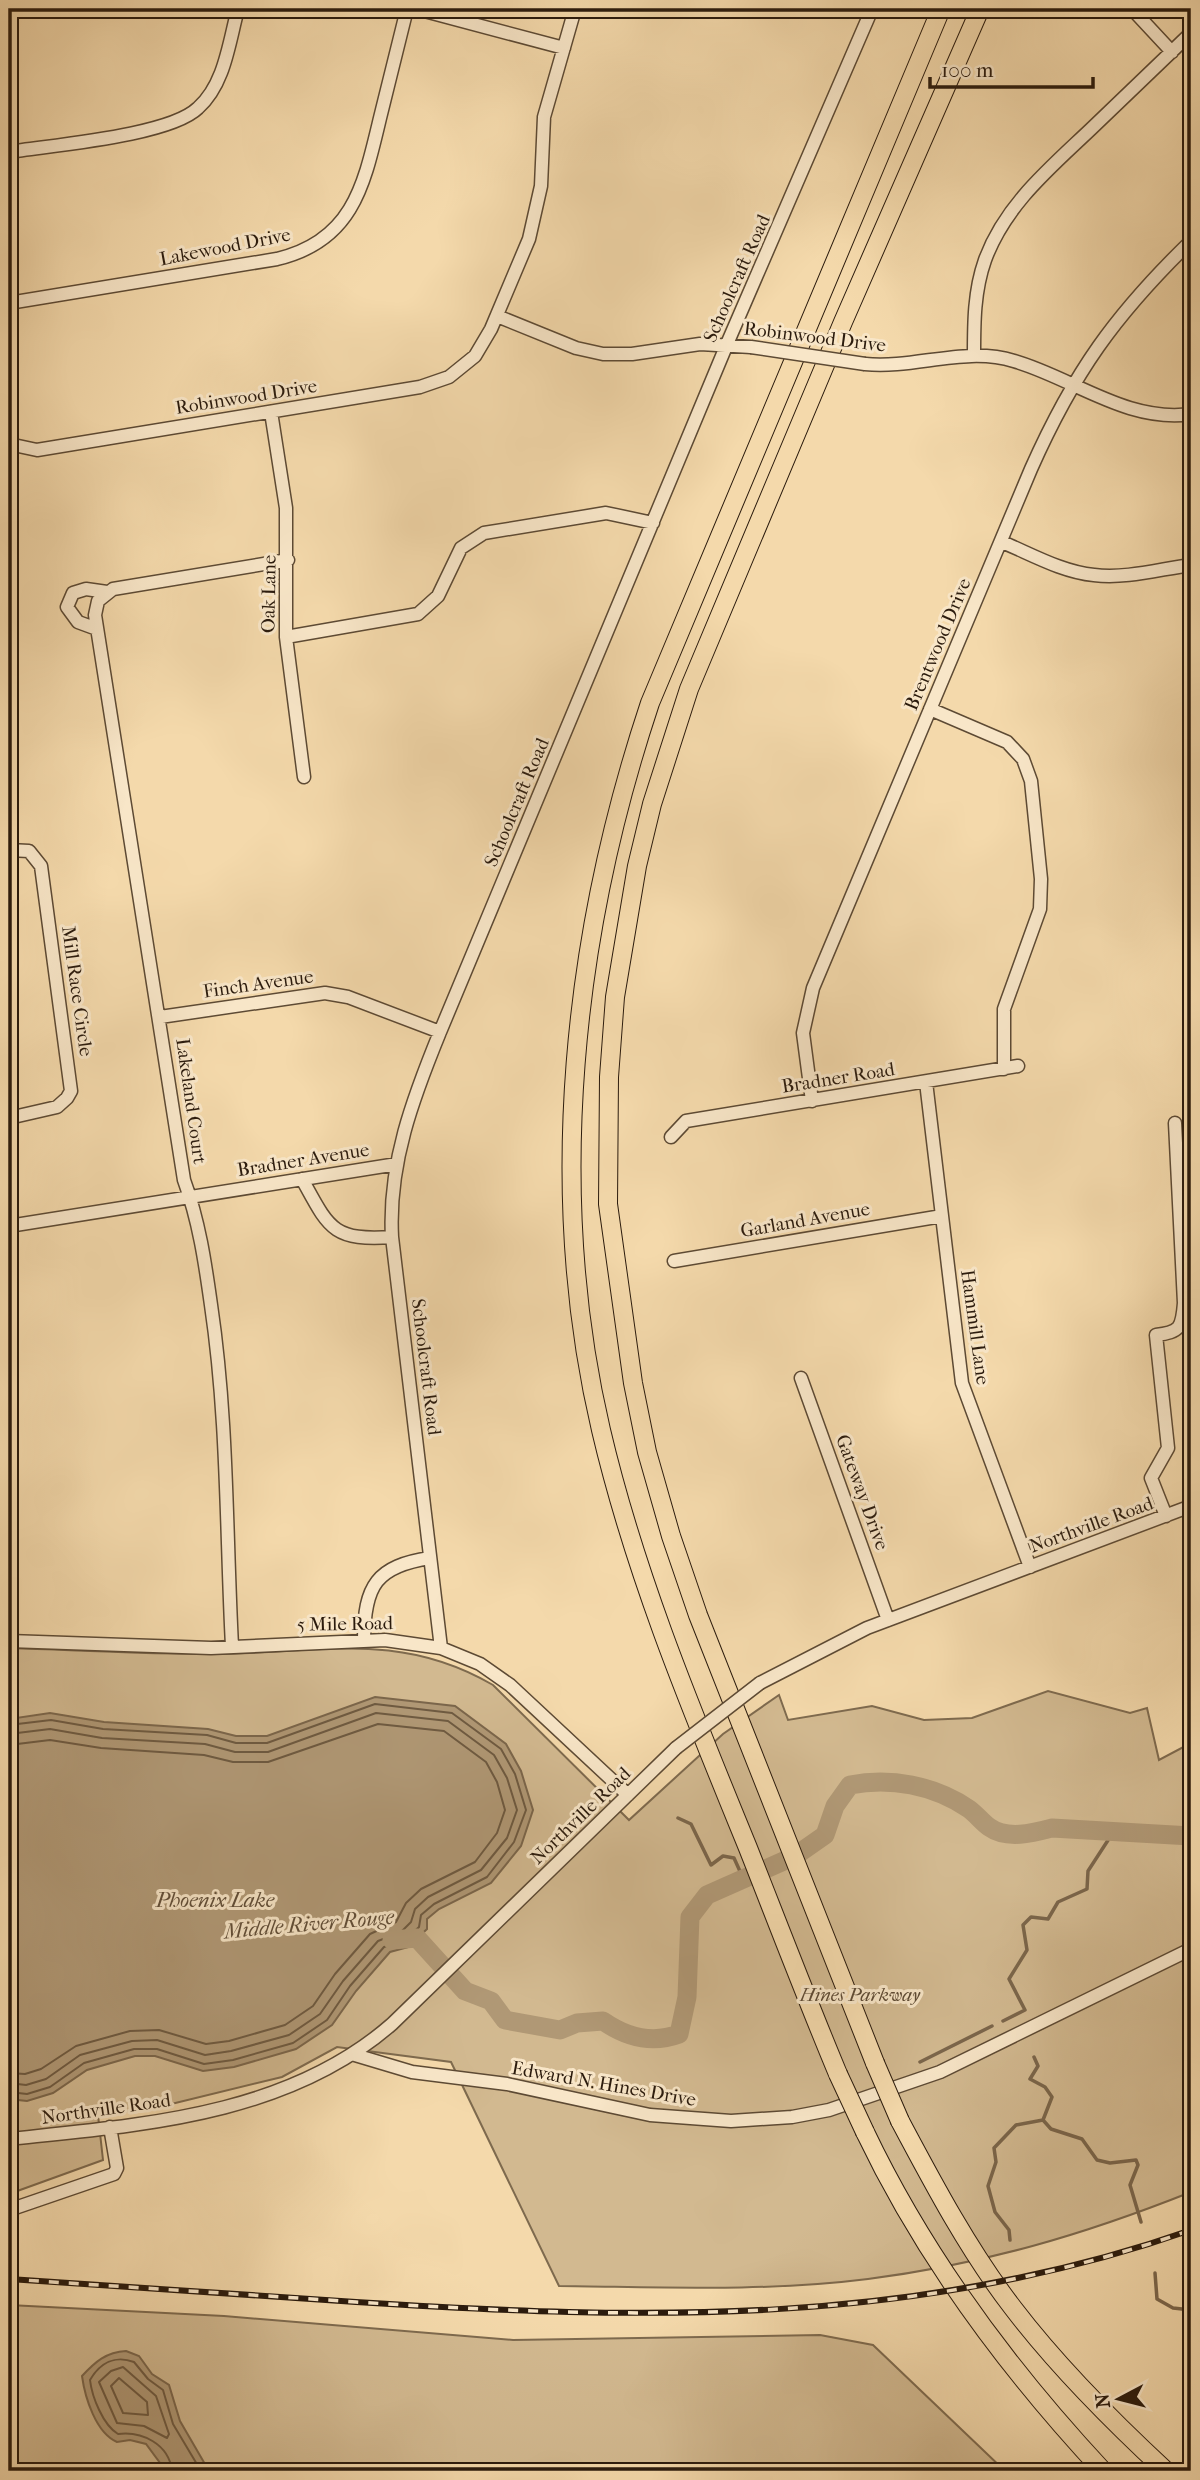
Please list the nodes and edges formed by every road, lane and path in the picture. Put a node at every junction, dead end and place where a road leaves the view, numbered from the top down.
1 (237, 9) edge
2 (407, 9) edge
3 (417, 9) edge
4 (575, 9) edge
5 (872, 9) edge
6 (941, 9) edge
7 (980, 9) edge
8 (1132, 9) edge
9 (1191, 33) edge
10 (564, 48) junction
11 (1172, 52) junction
12 (9, 152) edge
13 (1191, 241) edge
14 (9, 303) edge
15 (497, 316) junction
16 (727, 344) junction
17 (974, 355) junction
18 (1072, 385) junction
19 (271, 412) junction
20 (1191, 414) edge
21 (9, 444) edge
22 (653, 523) junction
23 (1002, 542) junction
24 (288, 560) junction
25 (1191, 568) edge
26 (107, 592) junction
27 (97, 629) junction
28 (286, 637) junction
29 (930, 709) junction
30 (304, 777) dead end
31 (9, 850) edge
32 (160, 1017) junction
33 (440, 1032) junction
34 (1018, 1066) dead end
35 (1004, 1069) junction
36 (926, 1082) junction
37 (813, 1101) junction
38 (9, 1118) edge
39 (1175, 1123) dead end
40 (671, 1138) dead end
41 (397, 1164) junction
42 (302, 1179) junction
43 (190, 1198) junction
44 (942, 1216) junction
45 (9, 1226) edge
46 (392, 1237) junction
47 (674, 1261) dead end
48 (801, 1378) dead end
49 (1191, 1506) edge
50 (1166, 1516) junction
51 (430, 1558) junction
52 (1030, 1567) junction
53 (888, 1620) junction
54 (364, 1640) junction
55 (9, 1641) edge
56 (232, 1646) junction
57 (441, 1648) junction
58 (628, 1795) junction
59 (1191, 1950) edge
60 (355, 2055) junction
61 (110, 2127) junction
62 (9, 2139) edge
63 (9, 2210) edge
64 (1102, 2471) edge
65 (1166, 2471) edge

1 - 12 street
2 - 14 street, Lakewood Drive
3 - 10 street
4 - 10 street
5 - 16 street, Schoolcraft Road
6 - 64 highway, bridge
7 - 65 highway, bridge
8 - 11 street
9 - 11 street
10 - 15 street
11 - 17 street
13 - 18 street, Brentwood Drive
15 - 16 street, Robinwood Drive
15 - 19 street, Robinwood Drive
16 - 17 street, Robinwood Drive, bridge
16 - 22 street, Schoolcraft Road
17 - 18 street, Robinwood Drive
18 - 20 street, Robinwood Drive
18 - 23 street, Brentwood Drive
19 - 21 street, Robinwood Drive
19 - 24 street, Oak Lane
22 - 28 street
22 - 33 street, Schoolcraft Road
23 - 25 street
23 - 29 street, Brentwood Drive
24 - 26 street
24 - 28 street, Oak Lane
26 - 27 street
26 - 27 street
27 - 32 street, Lakeland Court
28 - 30 street, Oak Lane
29 - 35 street
29 - 37 street, Brentwood Drive
31 - 38 street, Mill Race Circle
32 - 33 street, Finch Avenue
32 - 43 street, Lakeland Court
33 - 41 street, Schoolcraft Road
34 - 35 street, Bradner Road
35 - 36 street, Bradner Road
36 - 37 street, Bradner Road
36 - 44 street, Hammill Lane
37 - 40 street, Bradner Road
39 - 50 street
41 - 42 street, Bradner Avenue
41 - 46 street, Schoolcraft Road
42 - 43 street, Bradner Avenue
42 - 46 street
43 - 45 street, Bradner Avenue
43 - 56 street, Lakeland Court
44 - 47 street, Garland Avenue
44 - 52 street, Hammill Lane
46 - 51 street, Schoolcraft Road
48 - 53 street, Gateway Drive
49 - 50 street, Northville Road
50 - 52 street, Northville Road
51 - 54 street
51 - 57 street, Schoolcraft Road
52 - 53 street, Northville Road
53 - 58 street, Northville Road, bridge
54 - 56 street, 5 Mile Road
54 - 57 street, 5 Mile Road
55 - 56 street, 5 Mile Road
57 - 58 street, 5 Mile Road
58 - 60 street, Northville Road
59 - 60 street, Edward N. Hines Drive
60 - 61 street, Northville Road
61 - 62 street, Northville Road
61 - 63 street

